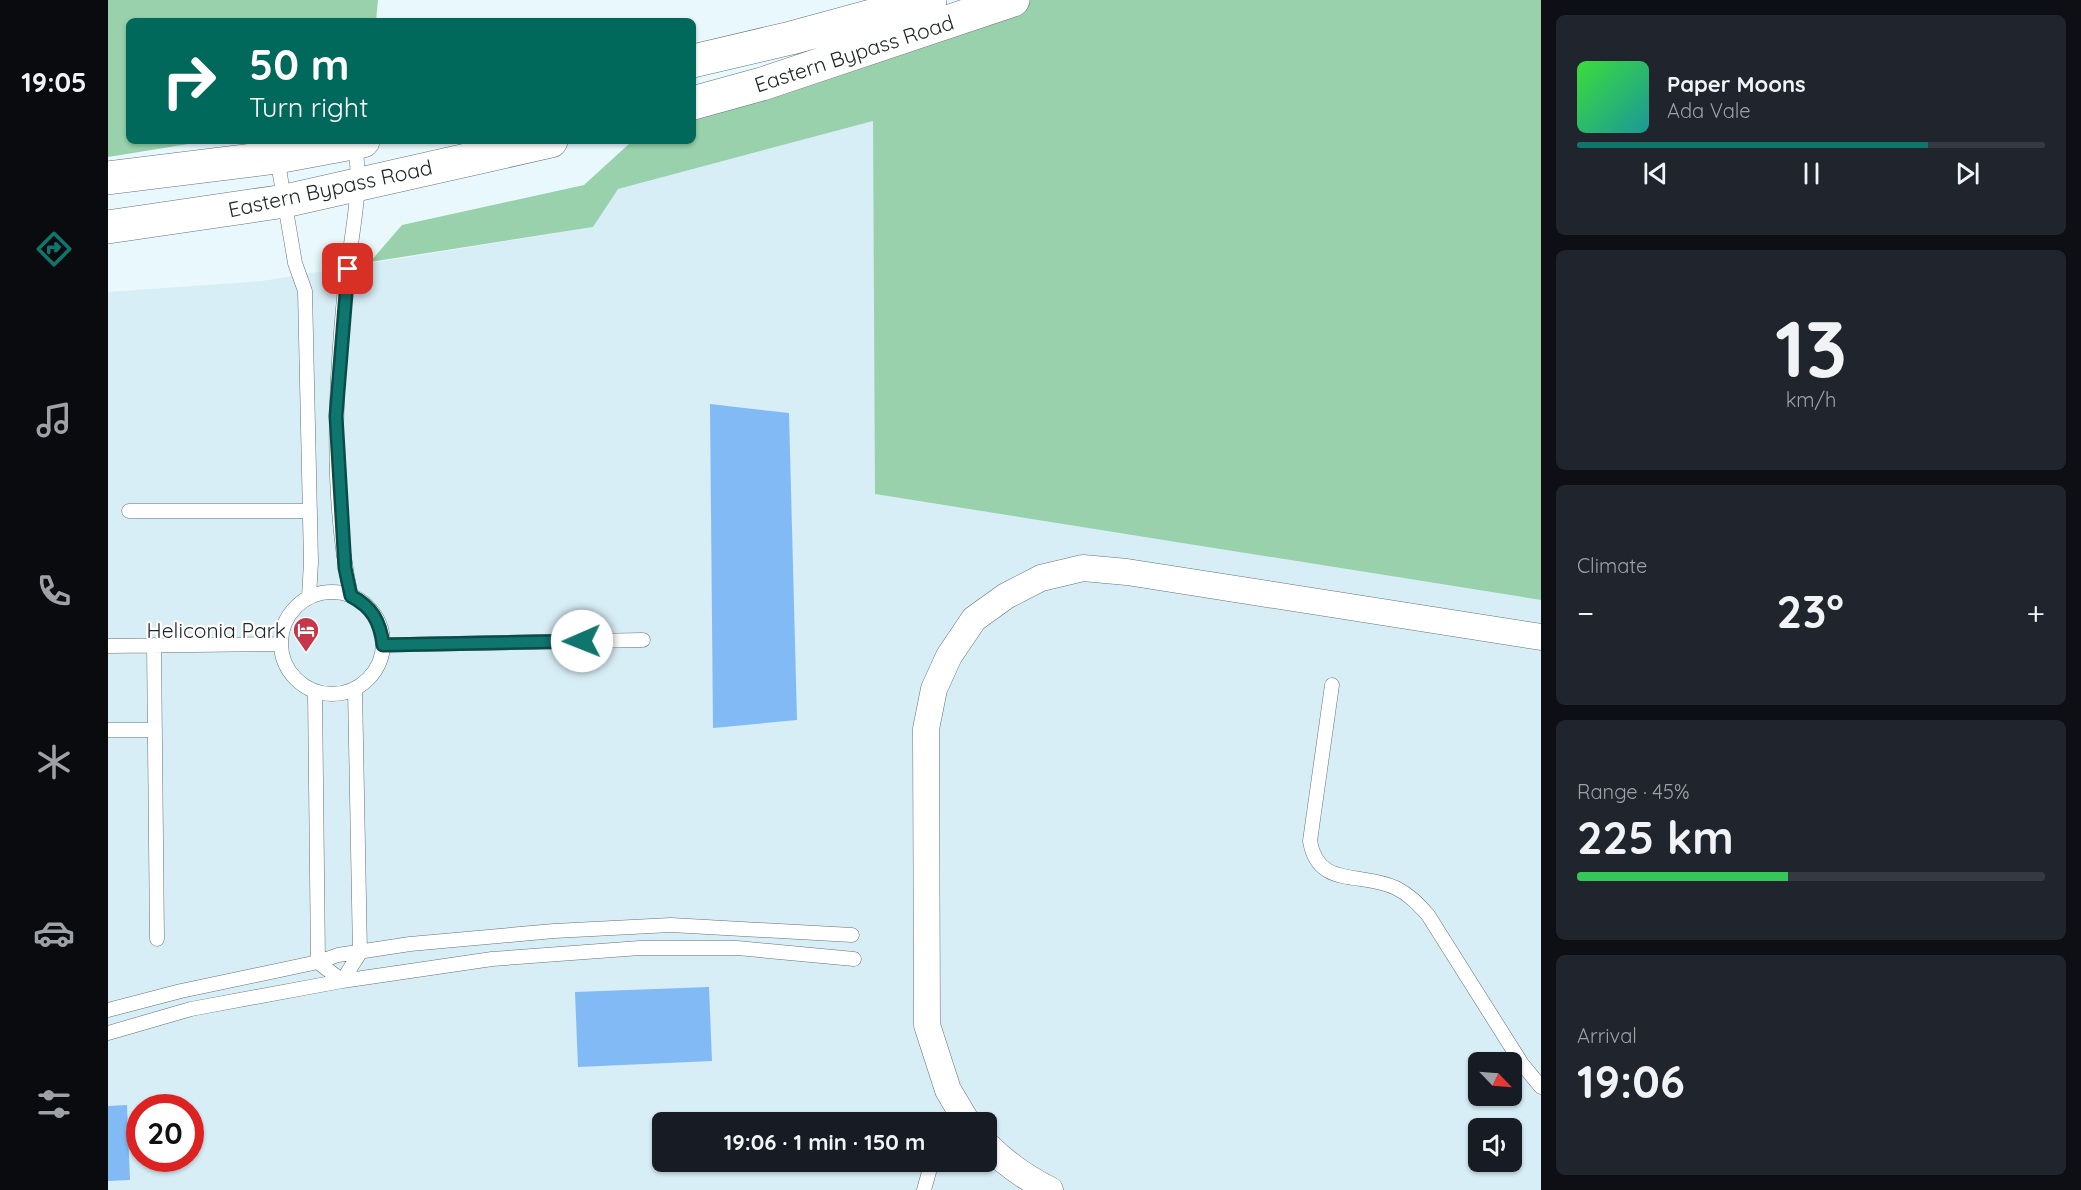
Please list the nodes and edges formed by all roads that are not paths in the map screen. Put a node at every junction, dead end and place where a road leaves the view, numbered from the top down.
1 (930, 0) edge
2 (1013, 0) edge
3 (696, 61) edge
4 (696, 102) edge
5 (347, 144) edge
6 (359, 144) edge
7 (537, 144) edge
8 (277, 156) junction
9 (108, 178) edge
10 (358, 183) junction
11 (285, 201) junction
12 (108, 227) edge
13 (129, 511) dead end
14 (310, 511) junction
15 (351, 596) junction
16 (309, 597) junction
17 (1541, 637) edge
18 (643, 640) dead end
19 (281, 644) junction
20 (154, 645) junction
21 (383, 645) junction
22 (108, 646) edge
23 (1332, 685) dead end
24 (356, 689) junction
25 (315, 692) junction
26 (108, 730) edge
27 (155, 730) junction
28 (852, 935) dead end
29 (157, 939) dead end
30 (360, 952) junction
31 (854, 958) dead end
32 (318, 962) junction
33 (342, 981) junction
34 (108, 1010) edge
35 (108, 1033) edge
36 (1541, 1087) edge
37 (957, 1112) edge
38 (997, 1155) edge
39 (929, 1172) edge
40 (924, 1190) edge
41 (1050, 1190) edge

1 - 3 main road, Eastern Bypass Road
2 - 4 main road, Eastern Bypass Road
5 - 8 main road, Eastern Bypass Road
6 - 10 lane
7 - 10 main road, Eastern Bypass Road
8 - 9 main road, Eastern Bypass Road
8 - 11 lane
10 - 11 main road, Eastern Bypass Road
10 - 15 lane
11 - 12 main road, Eastern Bypass Road
11 - 14 lane
13 - 14 lane
14 - 16 lane
15 - 16 lane
15 - 21 lane
16 - 19 lane
17 - 37 street
18 - 21 lane
19 - 20 lane
19 - 25 lane
20 - 22 lane
20 - 27 lane
21 - 24 lane
23 - 36 lane
24 - 25 lane
24 - 30 lane
25 - 32 lane
26 - 27 lane
27 - 29 lane
28 - 30 lane
30 - 32 lane
30 - 33 lane
31 - 33 lane
32 - 33 lane
32 - 34 lane
33 - 35 lane
38 - 41 street
39 - 40 lane

